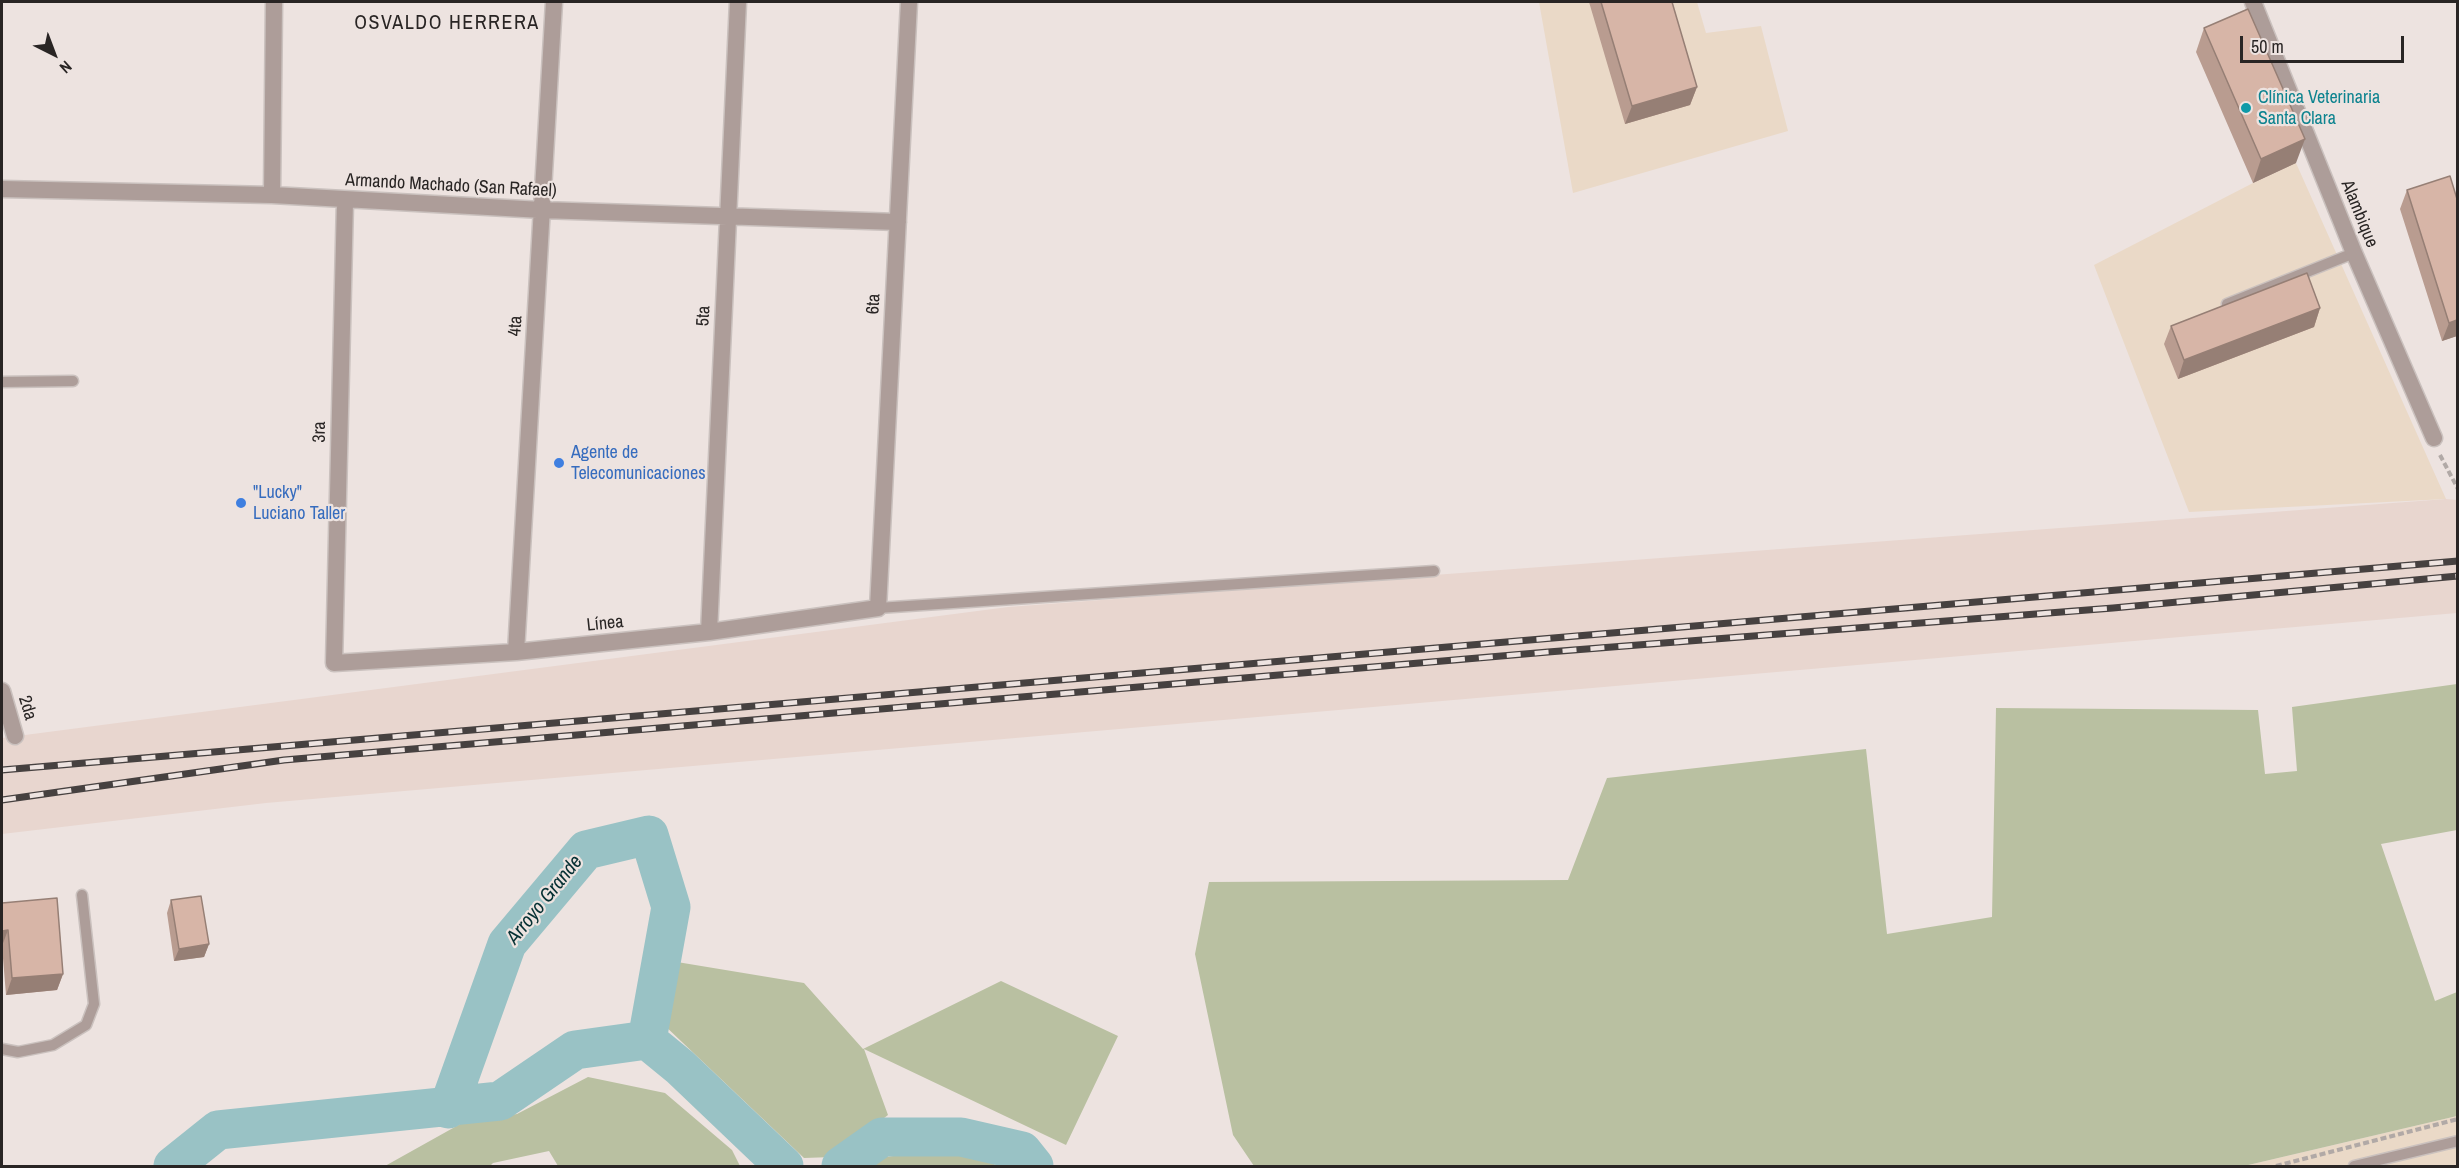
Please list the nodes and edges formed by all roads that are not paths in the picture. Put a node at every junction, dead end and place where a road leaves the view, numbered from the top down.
1 (274, 2) edge
2 (554, 2) edge
3 (738, 2) edge
4 (909, 2) edge
5 (2253, 2) edge
6 (2, 189) edge
7 (272, 195) junction
8 (345, 201) junction
9 (542, 210) junction
10 (728, 215) junction
11 (898, 222) junction
12 (2354, 253) junction
13 (2227, 304) edge
14 (73, 381) dead end
15 (2, 382) edge
16 (2434, 438) road end
17 (1434, 571) dead end
18 (878, 608) junction
19 (709, 632) junction
20 (516, 652) junction
21 (334, 663) joint
22 (2, 691) edge
23 (15, 736) dead end
24 (82, 895) dead end
25 (2, 1049) edge
26 (2457, 1141) edge
27 (2354, 1167) edge

1 - 7 street
2 - 9 street, 4ta
3 - 10 street, 5ta
4 - 11 street, 6ta
5 - 12 street, Alambique
6 - 7 street, Armando Machado (San Rafael)
7 - 8 street, Armando Machado (San Rafael)
8 - 9 street, Armando Machado (San Rafael)
8 - 21 street, 3ra
9 - 10 street, Armando Machado (San Rafael)
9 - 20 street, 4ta
10 - 11 street, Armando Machado (San Rafael)
10 - 19 street, 5ta
11 - 18 street, 6ta
12 - 13 lane
12 - 16 street, Alambique
14 - 15 lane
17 - 18 lane
18 - 19 street, Línea
19 - 20 street, Línea
20 - 21 street, Línea
22 - 23 street, 2da
24 - 25 lane
26 - 27 lane

